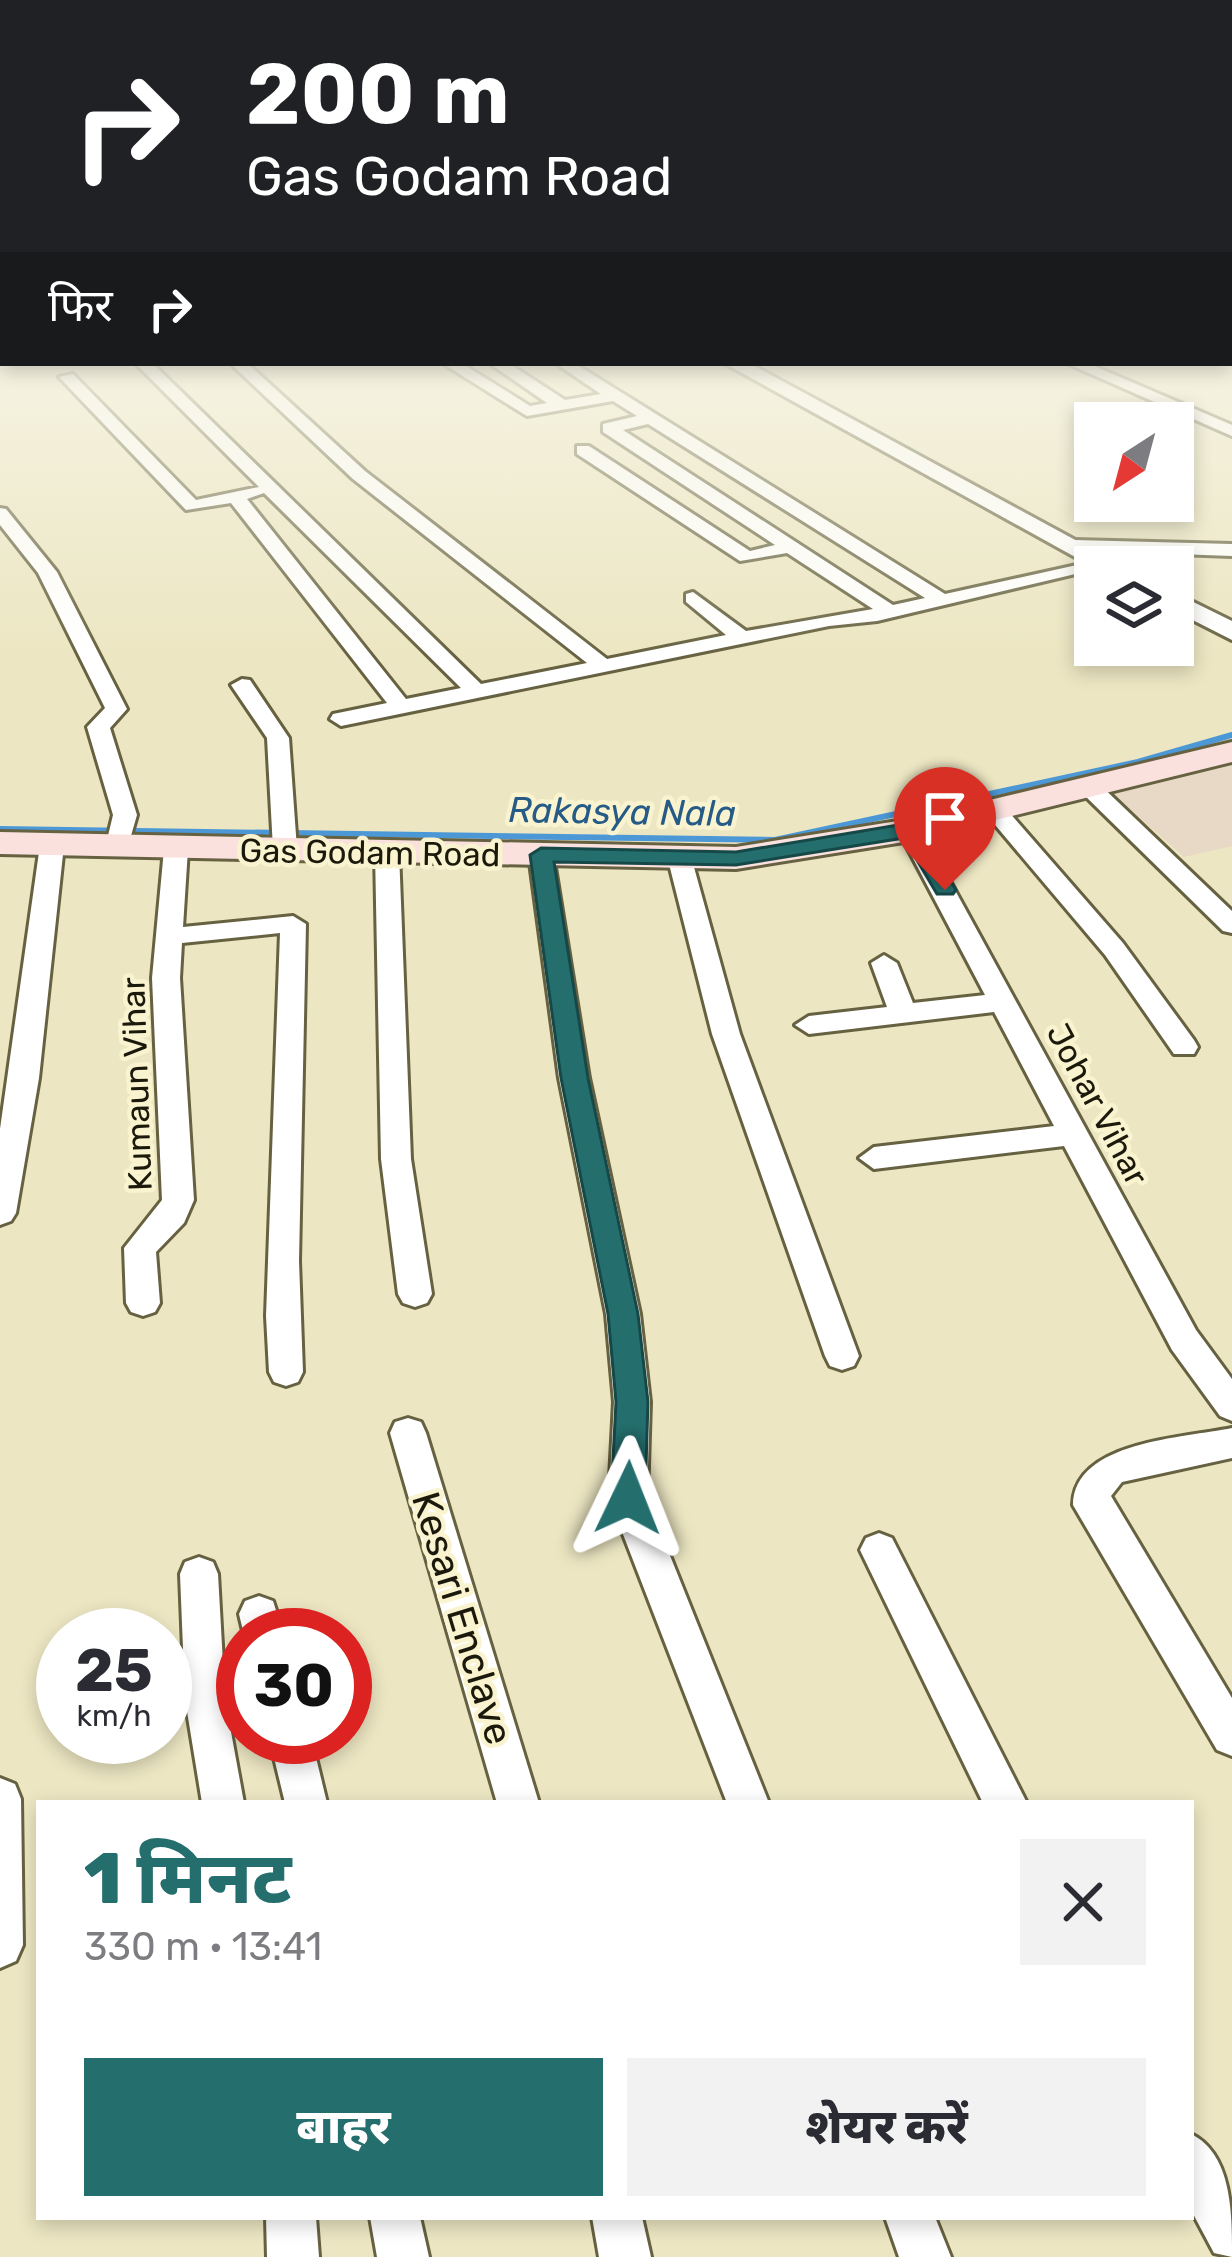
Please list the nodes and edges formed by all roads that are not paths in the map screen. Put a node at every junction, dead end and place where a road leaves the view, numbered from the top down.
1 (134, 446) edge
2 (230, 446) edge
3 (328, 446) edge
4 (636, 446) edge
5 (696, 446) edge
6 (889, 446) edge
7 (583, 450) dead end
8 (274, 488) junction
9 (236, 497) junction
10 (0, 513) edge
11 (1074, 546) edge
12 (790, 547) junction
13 (1194, 549) edge
14 (1232, 550) edge
15 (1074, 572) edge
16 (692, 598) dead end
17 (941, 600) junction
18 (1194, 611) edge
19 (890, 612) junction
20 (1232, 632) edge
21 (742, 638) junction
22 (605, 667) junction
23 (242, 685) dead end
24 (477, 692) junction
25 (400, 707) junction
26 (341, 718) dead end
27 (1232, 752) edge
28 (1087, 785) junction
29 (993, 808) junction
30 (910, 830) junction
31 (120, 836) junction
32 (284, 840) junction
33 (0, 843) edge
34 (52, 845) junction
35 (176, 849) junction
36 (387, 852) junction
37 (541, 855) junction
38 (680, 860) junction
39 (1232, 925) edge
40 (170, 936) junction
41 (884, 963) dead end
42 (1002, 1002) junction
43 (903, 1013) junction
44 (809, 1025) dead end
45 (1184, 1047) dead end
46 (1073, 1134) junction
47 (874, 1158) dead end
48 (0, 1213) edge
49 (415, 1294) dead end
50 (143, 1303) dead end
51 (842, 1356) dead end
52 (286, 1372) dead end
53 (1232, 1406) edge
54 (408, 1433) dead end
55 (1232, 1443) edge
56 (879, 1550) dead end
57 (199, 1574) dead end
58 (1232, 1736) edge
59 (297, 1764) edge
60 (0, 1799) edge
61 (222, 1800) edge
62 (305, 1800) edge
63 (517, 1800) edge
64 (747, 1800) edge
65 (1004, 1800) edge
66 (0, 1945) edge
67 (1194, 2165) edge
68 (291, 2220) edge
69 (396, 2220) edge
70 (617, 2220) edge
71 (911, 2220) edge
72 (1232, 2235) edge
73 (293, 2257) edge
74 (404, 2257) edge
75 (625, 2257) edge
76 (925, 2257) edge

1 - 9 street
2 - 8 street
3 - 22 street
4 - 12 street
5 - 17 street
6 - 11 street
7 - 12 street
8 - 9 street
8 - 24 street
9 - 25 street
10 - 31 street
12 - 19 street
13 - 14 street
15 - 17 street
16 - 21 street
17 - 19 street
18 - 20 street
19 - 21 street
21 - 22 street
22 - 24 street
23 - 32 street
24 - 25 street
25 - 26 street
27 - 28 main road, Gas Godam Road
28 - 29 main road, Gas Godam Road
28 - 39 street
29 - 30 main road, Gas Godam Road
29 - 45 street
30 - 38 main road, Gas Godam Road
30 - 42 street, Johar Vihar
31 - 34 main road, Gas Godam Road
31 - 35 main road, Gas Godam Road
32 - 35 main road, Gas Godam Road
32 - 36 main road, Gas Godam Road
33 - 34 main road, Gas Godam Road
34 - 48 street
35 - 40 street, Kumaun Vihar
36 - 37 main road, Gas Godam Road
36 - 49 street
37 - 38 main road, Gas Godam Road
37 - 64 street
38 - 51 street
40 - 50 street, Kumaun Vihar
40 - 52 street
41 - 43 street
42 - 43 street
42 - 46 street, Johar Vihar
43 - 44 street
46 - 47 street
46 - 53 street, Johar Vihar
54 - 63 street, Kesari Enclave
55 - 58 street
56 - 65 street
57 - 61 street
59 - 62 street
60 - 66 street
67 - 72 street
68 - 73 street
69 - 74 street
70 - 75 street
71 - 76 street

